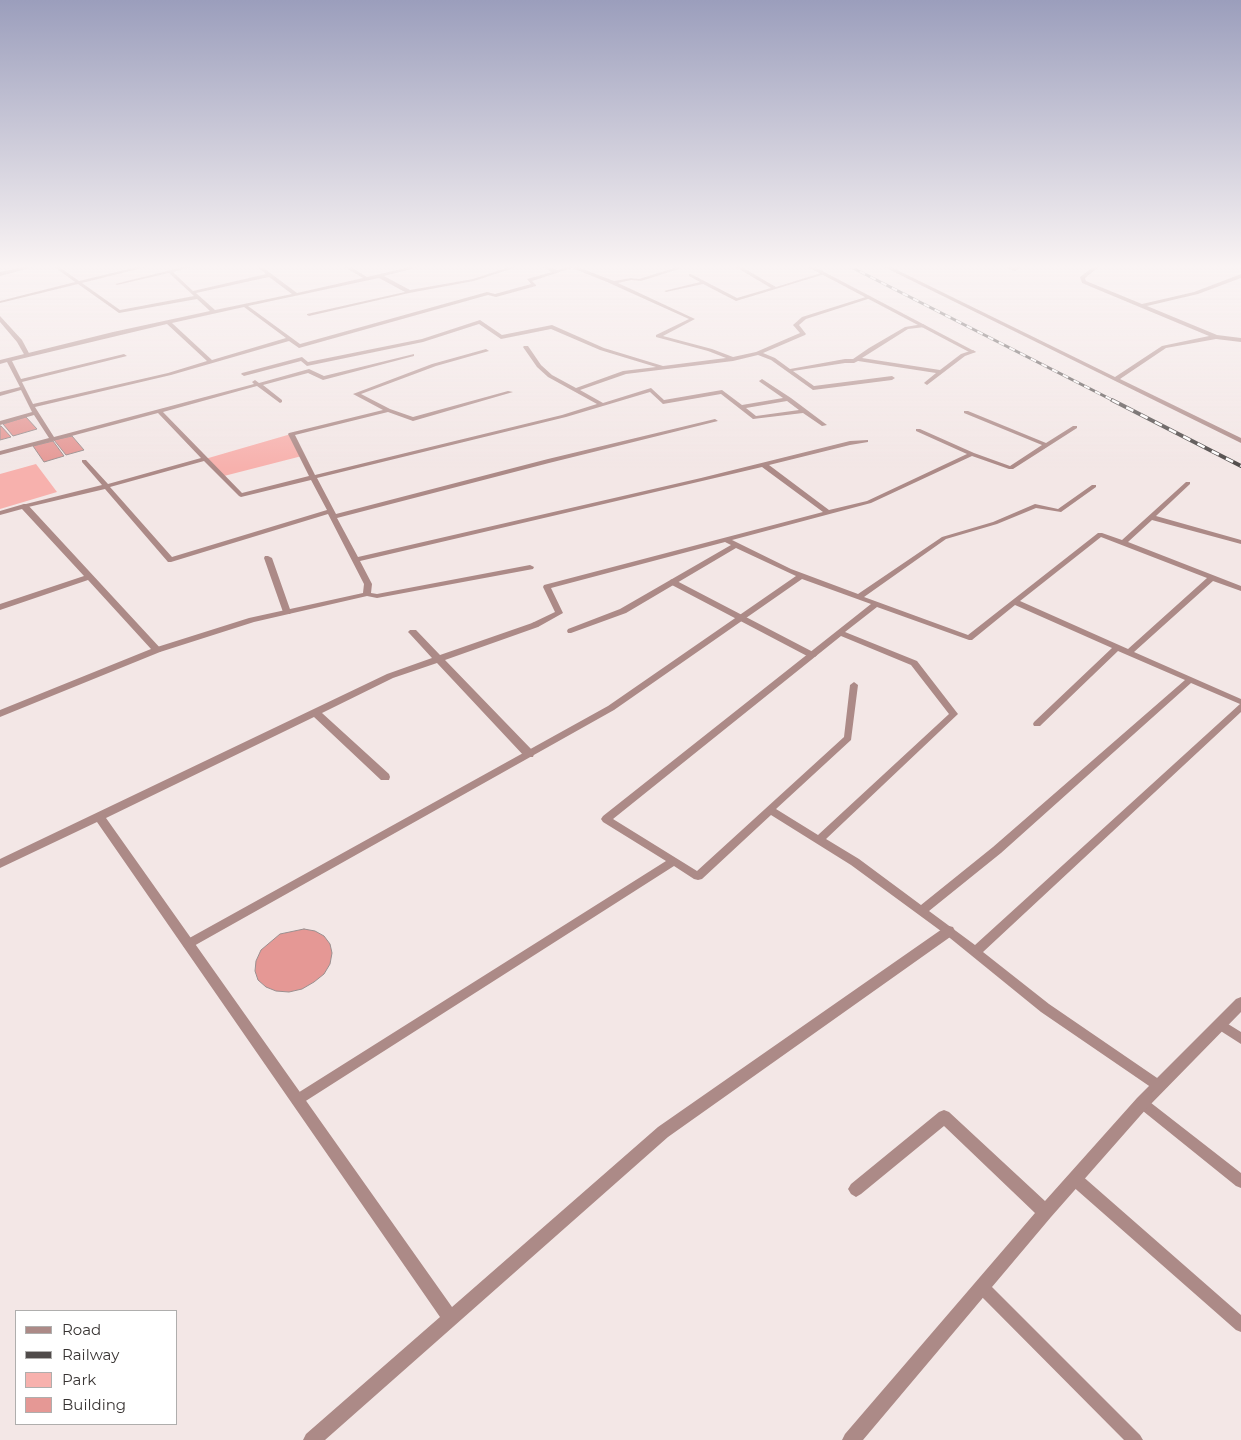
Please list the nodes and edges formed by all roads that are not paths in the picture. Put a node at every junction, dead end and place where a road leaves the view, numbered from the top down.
1 (13, 333) edge
2 (120, 333) edge
3 (180, 333) edge
4 (281, 333) edge
5 (344, 333) edge
6 (445, 333) edge
7 (496, 333) edge
8 (520, 333) edge
9 (566, 333) edge
10 (664, 333) edge
11 (802, 333) edge
12 (898, 333) edge
13 (937, 333) edge
14 (1020, 333) edge
15 (1209, 333) edge
16 (1237, 333) edge
17 (1216, 336) junction
18 (1223, 337) junction
19 (289, 339) junction
20 (1241, 340) edge
21 (526, 348) dead end
22 (486, 351) dead end
23 (973, 352) joint
24 (758, 353) junction
25 (412, 354) dead end
26 (27, 355) junction
27 (124, 356) dead end
28 (733, 359) junction
29 (857, 359) junction
30 (9, 360) junction
31 (0, 362) edge
32 (211, 362) junction
33 (663, 368) junction
34 (791, 370) junction
35 (941, 372) junction
36 (892, 378) dead end
37 (1115, 380) junction
38 (19, 381) junction
39 (762, 381) dead end
40 (927, 383) dead end
41 (258, 384) junction
42 (23, 388) junction
43 (576, 390) junction
44 (510, 392) dead end
45 (0, 394) edge
46 (789, 399) junction
47 (280, 401) dead end
48 (603, 405) junction
49 (32, 406) junction
50 (740, 407) junction
51 (158, 410) junction
52 (388, 410) junction
53 (805, 411) junction
54 (966, 412) dead end
55 (36, 413) junction
56 (715, 421) dead end
57 (0, 423) edge
58 (824, 425) dead end
59 (1076, 427) dead end
60 (918, 430) dead end
61 (53, 439) junction
62 (866, 441) dead end
63 (1241, 441) edge
64 (1047, 445) junction
65 (0, 452) edge
66 (972, 454) junction
67 (205, 458) junction
68 (84, 461) dead end
69 (763, 464) junction
70 (313, 478) junction
71 (1188, 483) dead end
72 (107, 486) junction
73 (1094, 486) dead end
74 (24, 506) junction
75 (0, 513) edge
76 (828, 513) junction
77 (332, 514) junction
78 (1150, 516) junction
79 (726, 540) junction
80 (1241, 542) edge
81 (1123, 543) junction
82 (736, 545) junction
83 (268, 558) dead end
84 (355, 560) junction
85 (530, 567) dead end
86 (801, 576) junction
87 (89, 577) junction
88 (1212, 578) junction
89 (673, 582) junction
90 (1241, 589) edge
91 (367, 594) junction
92 (859, 597) junction
93 (1015, 602) junction
94 (876, 604) junction
95 (0, 607) edge
96 (287, 612) junction
97 (741, 617) junction
98 (535, 625) joint
99 (571, 631) dead end
100 (414, 632) dead end
101 (840, 633) junction
102 (1117, 647) junction
103 (156, 650) junction
104 (1129, 652) junction
105 (812, 655) junction
106 (438, 659) junction
107 (1190, 680) junction
108 (854, 685) dead end
109 (1241, 702) edge
110 (1241, 707) edge
111 (2, 711) edge
112 (316, 712) junction
113 (1037, 724) dead end
114 (529, 754) junction
115 (385, 777) dead end
116 (770, 810) junction
117 (99, 816) junction
118 (819, 840) junction
119 (674, 861) junction
120 (0, 864) edge
121 (921, 911) junction
122 (949, 932) junction
123 (188, 944) junction
124 (975, 952) junction
125 (1241, 1002) edge
126 (1220, 1024) junction
127 (1241, 1039) edge
128 (1159, 1086) junction
129 (298, 1100) junction
130 (1142, 1103) junction
131 (1075, 1180) junction
132 (1241, 1182) edge
133 (856, 1188) dead end
134 (1046, 1212) junction
135 (982, 1287) junction
136 (450, 1318) junction
137 (1241, 1325) edge
138 (312, 1440) edge
139 (851, 1440) edge
140 (1135, 1440) edge

1 - 26 street
2 - 26 lane
3 - 32 lane
4 - 19 lane
5 - 19 lane
6 - 41 lane
7 - 8 lane
9 - 33 lane
10 - 28 lane
11 - 24 lane
12 - 29 lane
13 - 23 street
14 - 37 street
15 - 17 street
16 - 18 street
17 - 18 street
17 - 37 street
18 - 20 street
19 - 32 lane
21 - 43 lane
22 - 52 lane
23 - 35 lane
24 - 28 lane
24 - 34 lane
25 - 41 lane
26 - 30 lane
27 - 38 lane
28 - 33 lane
29 - 34 lane
29 - 35 lane
30 - 31 lane
30 - 38 lane
32 - 49 lane
33 - 43 lane
34 - 36 lane
35 - 40 lane
37 - 63 street
38 - 42 lane
39 - 46 lane
41 - 47 lane
41 - 51 lane
42 - 45 lane
42 - 49 lane
43 - 48 lane
44 - 52 lane
46 - 50 lane
46 - 53 lane
48 - 50 lane
48 - 70 lane
49 - 55 lane
50 - 53 lane
51 - 61 lane
51 - 67 lane
52 - 70 lane
53 - 58 lane
54 - 64 lane
55 - 57 lane
55 - 61 lane
56 - 77 lane
59 - 64 lane
60 - 66 lane
61 - 65 lane
62 - 69 lane
64 - 66 lane
66 - 76 lane
67 - 70 lane
67 - 72 lane
68 - 72 lane
69 - 76 lane
69 - 84 lane
70 - 77 lane
71 - 78 lane
72 - 74 lane
72 - 77 lane
73 - 92 lane
74 - 75 street
74 - 87 street
76 - 79 lane
77 - 84 lane
78 - 80 lane
78 - 81 lane
79 - 82 lane
79 - 98 lane
81 - 88 lane
81 - 93 lane
82 - 86 lane
82 - 89 lane
83 - 96 street
84 - 91 lane
85 - 91 lane
86 - 92 lane
86 - 97 lane
87 - 95 street
87 - 103 street
88 - 90 lane
88 - 104 lane
89 - 97 street
89 - 99 lane
91 - 96 lane
92 - 94 lane
93 - 94 lane
93 - 102 lane
94 - 101 lane
96 - 103 lane
97 - 105 street
97 - 114 lane
98 - 106 street
100 - 106 street
101 - 105 lane
101 - 118 lane
102 - 104 lane
102 - 113 lane
103 - 111 street
104 - 107 lane
105 - 119 lane
106 - 112 street
106 - 114 street
107 - 109 lane
107 - 121 lane
108 - 116 lane
110 - 124 lane
112 - 115 street
112 - 117 street
114 - 123 lane
116 - 118 lane
116 - 119 lane
117 - 120 street
117 - 123 street
118 - 121 lane
119 - 129 lane
121 - 122 lane
122 - 124 lane
122 - 136 street
123 - 129 street
124 - 128 lane
125 - 126 street
126 - 127 lane
126 - 128 street
128 - 130 street
129 - 136 street
130 - 131 street
130 - 132 lane
131 - 134 street
131 - 137 lane
133 - 134 street
134 - 135 street
135 - 139 street
135 - 140 lane
136 - 138 street

